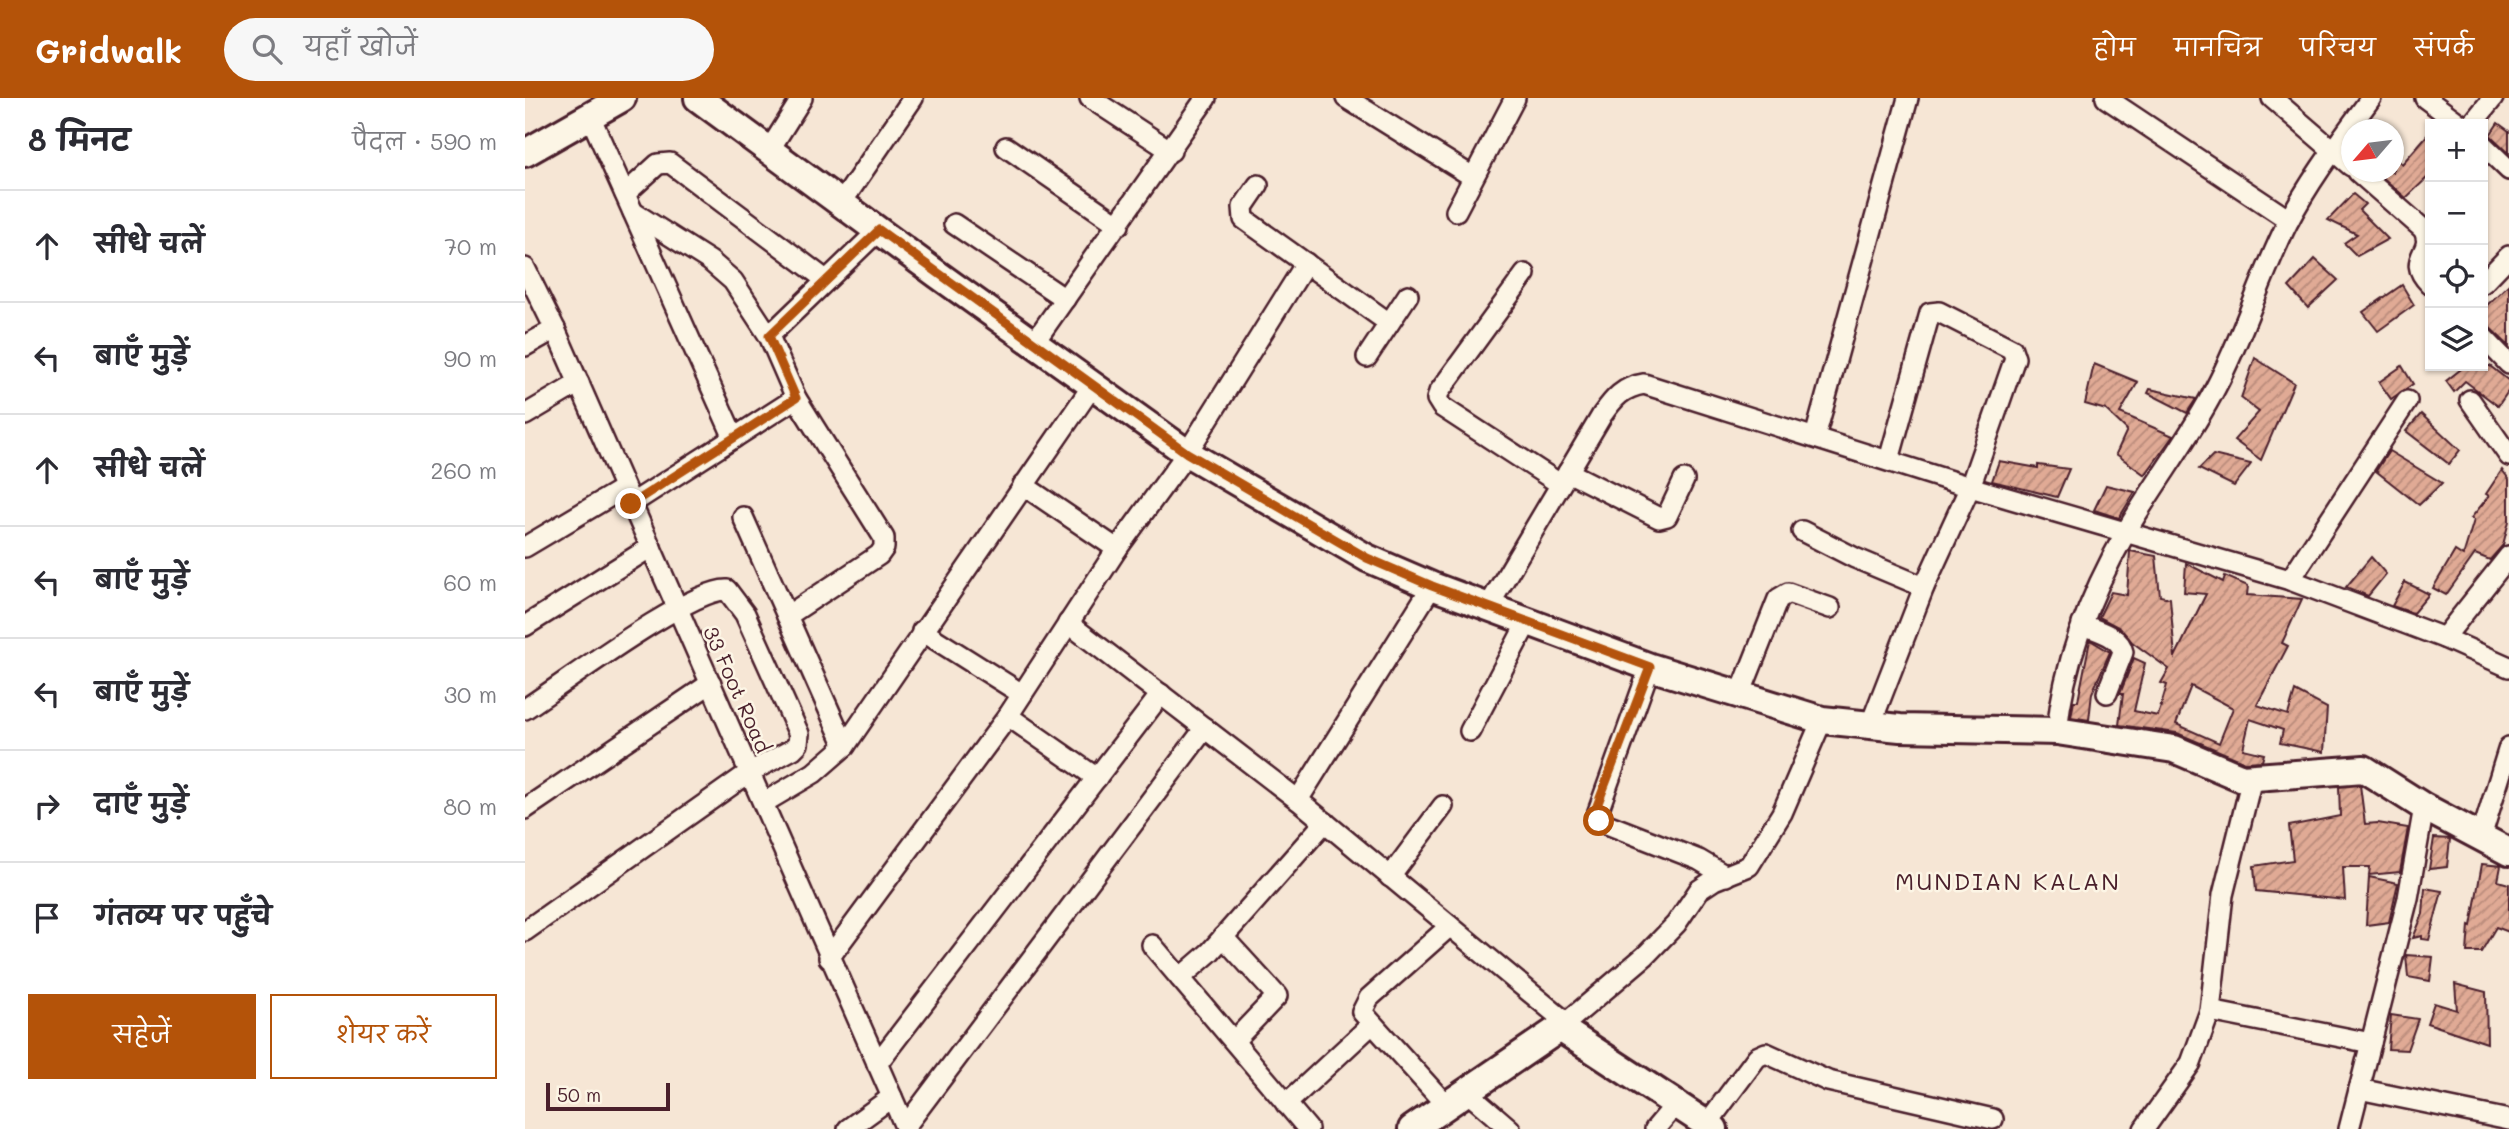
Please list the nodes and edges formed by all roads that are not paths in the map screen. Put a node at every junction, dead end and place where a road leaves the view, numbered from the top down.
1 (622, 98) edge
2 (699, 98) edge
3 (802, 98) edge
4 (912, 98) edge
5 (1090, 98) edge
6 (1206, 98) edge
7 (1346, 98) edge
8 (1908, 98) edge
9 (2106, 98) edge
10 (2272, 98) edge
11 (2371, 98) edge
12 (2425, 98) edge
13 (2493, 98) edge
14 (1509, 100) edge
15 (590, 116) junction
16 (2453, 119) edge
17 (2476, 119) edge
18 (1006, 147) dead end
19 (771, 149) junction
20 (2333, 150) junction
21 (2488, 150) edge
22 (1171, 151) junction
23 (525, 153) edge
24 (2341, 157) edge
25 (2509, 170) edge
26 (1473, 177) junction
27 (2369, 182) edge
28 (1258, 185) dead end
29 (842, 202) junction
30 (629, 203) junction
31 (1456, 211) dead end
32 (2289, 220) junction
33 (954, 224) dead end
34 (1119, 225) junction
35 (879, 230) junction
36 (2427, 245) edge
37 (2425, 248) edge
38 (2509, 256) edge
39 (1306, 263) junction
40 (525, 268) edge
41 (1524, 274) dead end
42 (2425, 278) edge
43 (2488, 278) edge
44 (826, 280) junction
45 (1408, 295) dead end
46 (1065, 299) junction
47 (1389, 323) junction
48 (555, 329) junction
49 (769, 336) junction
50 (2488, 342) edge
51 (1033, 344) junction
52 (525, 346) edge
53 (1367, 357) dead end
54 (2509, 364) edge
55 (579, 383) junction
56 (1093, 385) junction
57 (796, 398) junction
58 (2470, 400) dead end
59 (2407, 401) dead end
60 (525, 415) edge
61 (1815, 437) junction
62 (734, 438) junction
63 (1187, 453) junction
64 (2509, 456) edge
65 (1889, 460) junction
66 (1564, 478) junction
67 (1684, 480) dead end
68 (1023, 485) junction
69 (1970, 488) junction
70 (627, 496) junction
71 (743, 517) dead end
72 (1802, 531) dead end
73 (2126, 532) junction
74 (525, 547) edge
75 (651, 547) junction
76 (1117, 549) junction
77 (2509, 556) edge
78 (2290, 580) junction
79 (1432, 586) junction
80 (1924, 587) junction
81 (678, 607) junction
82 (1488, 607) junction
83 (1830, 608) dead end
84 (787, 616) junction
85 (1528, 621) junction
86 (1068, 623) junction
87 (2082, 624) junction
88 (525, 626) edge
89 (922, 631) junction
90 (2444, 638) junction
91 (1650, 667) junction
92 (2509, 667) edge
93 (711, 683) junction
94 (2107, 692) dead end
95 (1022, 694) junction
96 (1161, 694) junction
97 (1739, 697) junction
98 (525, 709) edge
99 (1008, 716) junction
100 (1822, 720) junction
101 (1870, 726) junction
102 (1205, 728) junction
103 (1471, 731) dead end
104 (2057, 731) junction
105 (845, 746) junction
106 (2509, 747) edge
107 (750, 772) junction
108 (1097, 778) junction
109 (2252, 778) junction
110 (1298, 800) junction
111 (765, 802) junction
112 (1443, 806) dead end
113 (525, 809) edge
114 (2434, 813) junction
115 (1325, 822) junction
116 (2481, 837) junction
117 (2509, 852) edge
118 (1725, 876) junction
119 (1390, 877) junction
120 (1450, 926) junction
121 (525, 931) edge
122 (1223, 937) junction
123 (1152, 944) dead end
124 (829, 958) junction
125 (1180, 978) junction
126 (2210, 1011) junction
127 (1371, 1025) junction
128 (1564, 1026) junction
129 (1234, 1041) junction
130 (2371, 1043) junction
131 (877, 1064) junction
132 (2359, 1089) junction
133 (892, 1097) junction
134 (1456, 1098) junction
135 (1286, 1104) junction
136 (1676, 1104) junction
137 (1993, 1119) dead end
138 (2509, 1120) edge
139 (1503, 1127) edge
140 (1711, 1127) edge
141 (906, 1128) edge
142 (848, 1129) edge
143 (1308, 1129) edge
144 (1412, 1129) edge
145 (1655, 1129) edge
146 (2144, 1129) edge
147 (2349, 1129) edge

1 - 15 street
2 - 19 street
3 - 19 street
4 - 29 street
5 - 22 street
6 - 22 street
7 - 26 street
8 - 61 street
9 - 32 street
10 - 20 street
11 - 20 street
12 - 16 street
13 - 17 street
14 - 26 street
15 - 23 street
15 - 30 street
18 - 34 street
19 - 29 street
20 - 24 street
20 - 32 street
21 - 25 street
22 - 34 street
26 - 31 street
27 - 36 street
28 - 39 street
29 - 35 street
30 - 44 street
30 - 49 street
30 - 62 street
32 - 73 street
33 - 46 street
34 - 46 street
35 - 44 street
35 - 51 street
37 - 42 street
38 - 43 street
39 - 47 street
39 - 63 street
40 - 48 street, 33 Foot Road
41 - 66 street
44 - 49 street
45 - 47 street
46 - 51 street
47 - 53 street
48 - 52 street
48 - 55 street, 33 Foot Road
49 - 57 street
50 - 54 street
51 - 56 street
55 - 60 street
55 - 70 street, 33 Foot Road
56 - 63 street
56 - 68 street
57 - 62 street
57 - 84 street
58 - 64 street
59 - 78 street
61 - 65 street
61 - 66 street
62 - 70 street
63 - 76 street
63 - 79 street
65 - 69 street
65 - 69 street
66 - 67 street
66 - 82 street
68 - 76 street
68 - 89 street
69 - 73 street
69 - 80 street
70 - 74 street
70 - 75 street, 33 Foot Road
71 - 84 street
72 - 80 street
73 - 78 street
73 - 87 street
75 - 81 street, 33 Foot Road
75 - 88 street
76 - 86 street
77 - 90 street
78 - 90 street
79 - 82 street
79 - 110 street
80 - 101 street
81 - 93 street, 33 Foot Road
81 - 98 street
81 - 107 street
82 - 85 street
83 - 97 street
84 - 105 street
85 - 91 street
85 - 103 street
86 - 95 street
86 - 96 street
87 - 94 street
87 - 104 street
89 - 95 street
89 - 105 street
90 - 92 street
91 - 97 street
91 - 118 street
93 - 107 street, 33 Foot Road
93 - 113 street
95 - 99 street
96 - 102 street
96 - 108 street
97 - 100 street
99 - 108 street
99 - 124 street
100 - 101 street
100 - 118 street
101 - 104 street
102 - 110 street
102 - 141 street
104 - 109 street
105 - 111 street
106 - 116 street
107 - 111 street, 33 Foot Road
107 - 121 street
108 - 131 street
109 - 114 street
109 - 126 street
110 - 115 street
111 - 124 street, 33 Foot Road
112 - 119 street
114 - 116 street
114 - 130 street
115 - 119 street
115 - 122 street
116 - 117 street
118 - 128 street
119 - 120 street
120 - 127 street
120 - 128 street
122 - 125 street
122 - 129 street
123 - 125 street
124 - 131 street, 33 Foot Road
125 - 129 street
126 - 130 street
126 - 146 street
127 - 134 street
127 - 135 street
128 - 134 street
128 - 136 street
129 - 135 street
130 - 132 street
131 - 133 street, 33 Foot Road
132 - 138 street
132 - 147 street
133 - 141 street, 33 Foot Road
133 - 142 street
134 - 139 street
134 - 144 street
135 - 143 street
136 - 140 street
136 - 145 street
137 - 140 street

